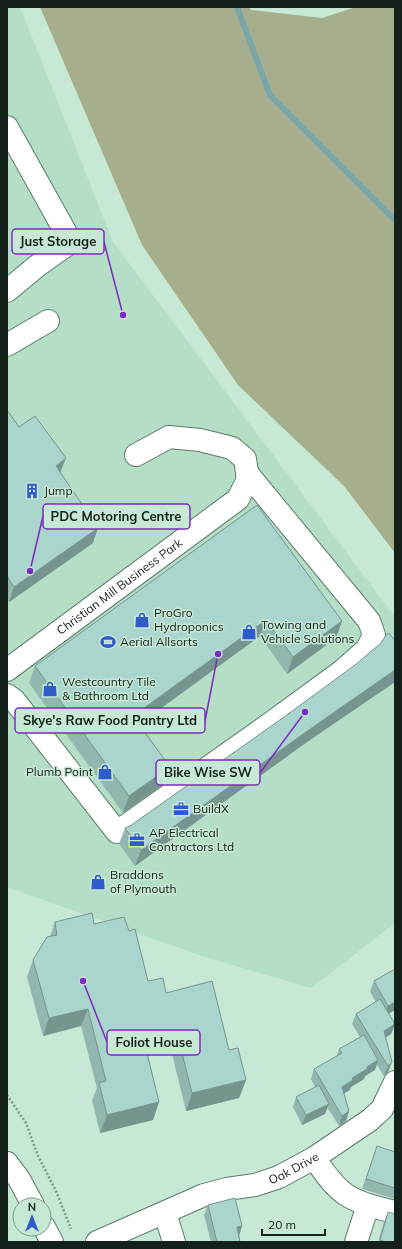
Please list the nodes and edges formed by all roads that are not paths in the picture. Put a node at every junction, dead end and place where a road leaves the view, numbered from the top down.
1 (7, 127) edge
2 (7, 291) edge
3 (48, 321) dead end
4 (7, 345) edge
5 (136, 455) dead end
6 (247, 473) junction
7 (7, 670) edge
8 (7, 695) edge
9 (395, 1082) edge
10 (314, 1158) junction
11 (7, 1163) edge
12 (28, 1197) edge
13 (368, 1205) junction
14 (395, 1212) edge
15 (165, 1213) junction
16 (97, 1242) edge
17 (174, 1242) edge
18 (356, 1242) edge

1 - 2 street
3 - 4 street
5 - 6 street
6 - 7 street, Christian Mill Business Park
6 - 8 street
9 - 10 street, Oak Drive
10 - 13 street
10 - 15 street, Oak Drive
11 - 12 street
13 - 14 street
13 - 18 street
15 - 16 street, Oak Drive
15 - 17 street

